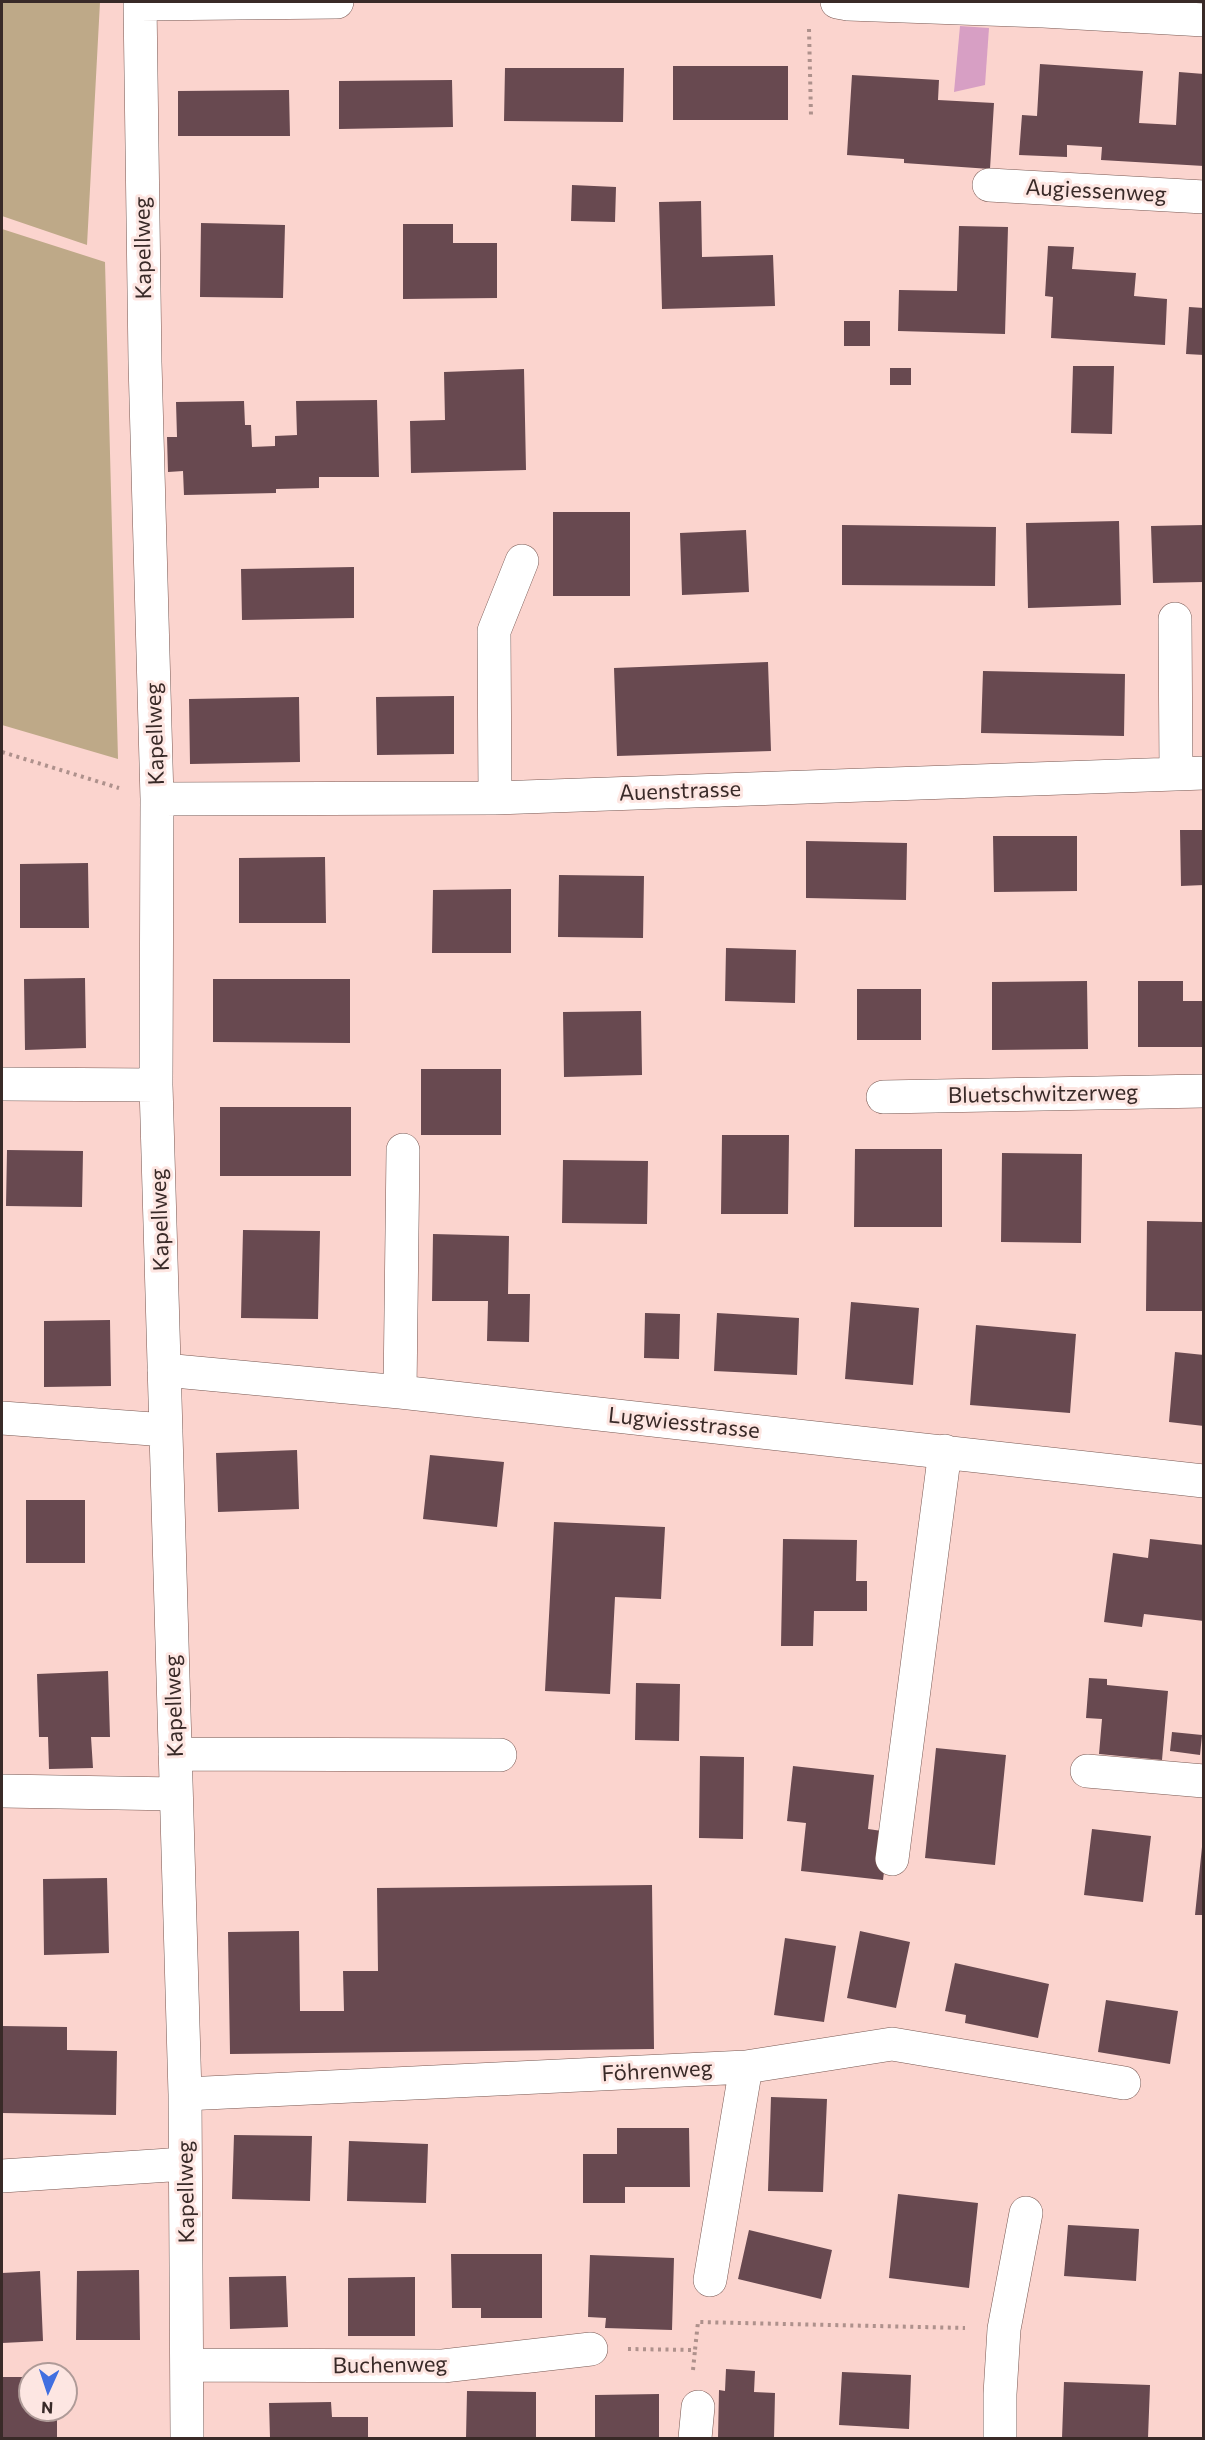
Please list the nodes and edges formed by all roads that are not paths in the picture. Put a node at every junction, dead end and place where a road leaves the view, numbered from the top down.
1 (337, 2) edge
2 (837, 2) edge
3 (140, 3) edge
4 (1203, 20) edge
5 (989, 185) dead end
6 (1203, 197) edge
7 (522, 561) dead end
8 (1175, 619) dead end
9 (1190, 773) edge
10 (495, 798) junction
11 (157, 799) junction
12 (2, 1084) edge
13 (156, 1085) junction
14 (1203, 1091) edge
15 (883, 1097) dead end
16 (403, 1150) dead end
17 (164, 1370) junction
18 (400, 1392) junction
19 (2, 1418) edge
20 (166, 1430) junction
21 (945, 1451) junction
22 (1203, 1480) edge
23 (175, 1754) junction
24 (500, 1755) dead end
25 (1087, 1771) dead end
26 (1203, 1781) edge
27 (2, 1791) edge
28 (176, 1794) junction
29 (892, 1859) dead end
30 (746, 2067) junction
31 (1124, 2083) dead end
32 (185, 2094) junction
33 (185, 2164) junction
34 (2, 2176) edge
35 (1026, 2213) dead end
36 (710, 2280) dead end
37 (591, 2349) road end
38 (188, 2365) junction
39 (187, 2439) edge
40 (1000, 2439) edge

1 - 3 street
2 - 4 street
3 - 11 street, Kapellweg
5 - 6 street, Augiessenweg
7 - 10 street
8 - 9 street
9 - 10 street, Auenstrasse
10 - 11 street, Auenstrasse
11 - 13 street, Kapellweg
12 - 13 street
13 - 17 street, Kapellweg
14 - 15 street, Bluetschwitzerweg
16 - 18 street
17 - 18 street, Lugwiesstrasse
17 - 20 street, Kapellweg
18 - 21 street, Lugwiesstrasse
19 - 20 street
20 - 23 street, Kapellweg
21 - 22 street, Lugwiesstrasse
21 - 29 street
23 - 24 street
23 - 28 street, Kapellweg
25 - 26 street
27 - 28 street
28 - 32 street, Kapellweg
30 - 31 street, Föhrenweg
30 - 32 street, Föhrenweg
30 - 36 street
32 - 33 street, Kapellweg
33 - 34 street
33 - 38 street, Kapellweg
35 - 40 street
37 - 38 street, Buchenweg
38 - 39 street, Kapellweg

